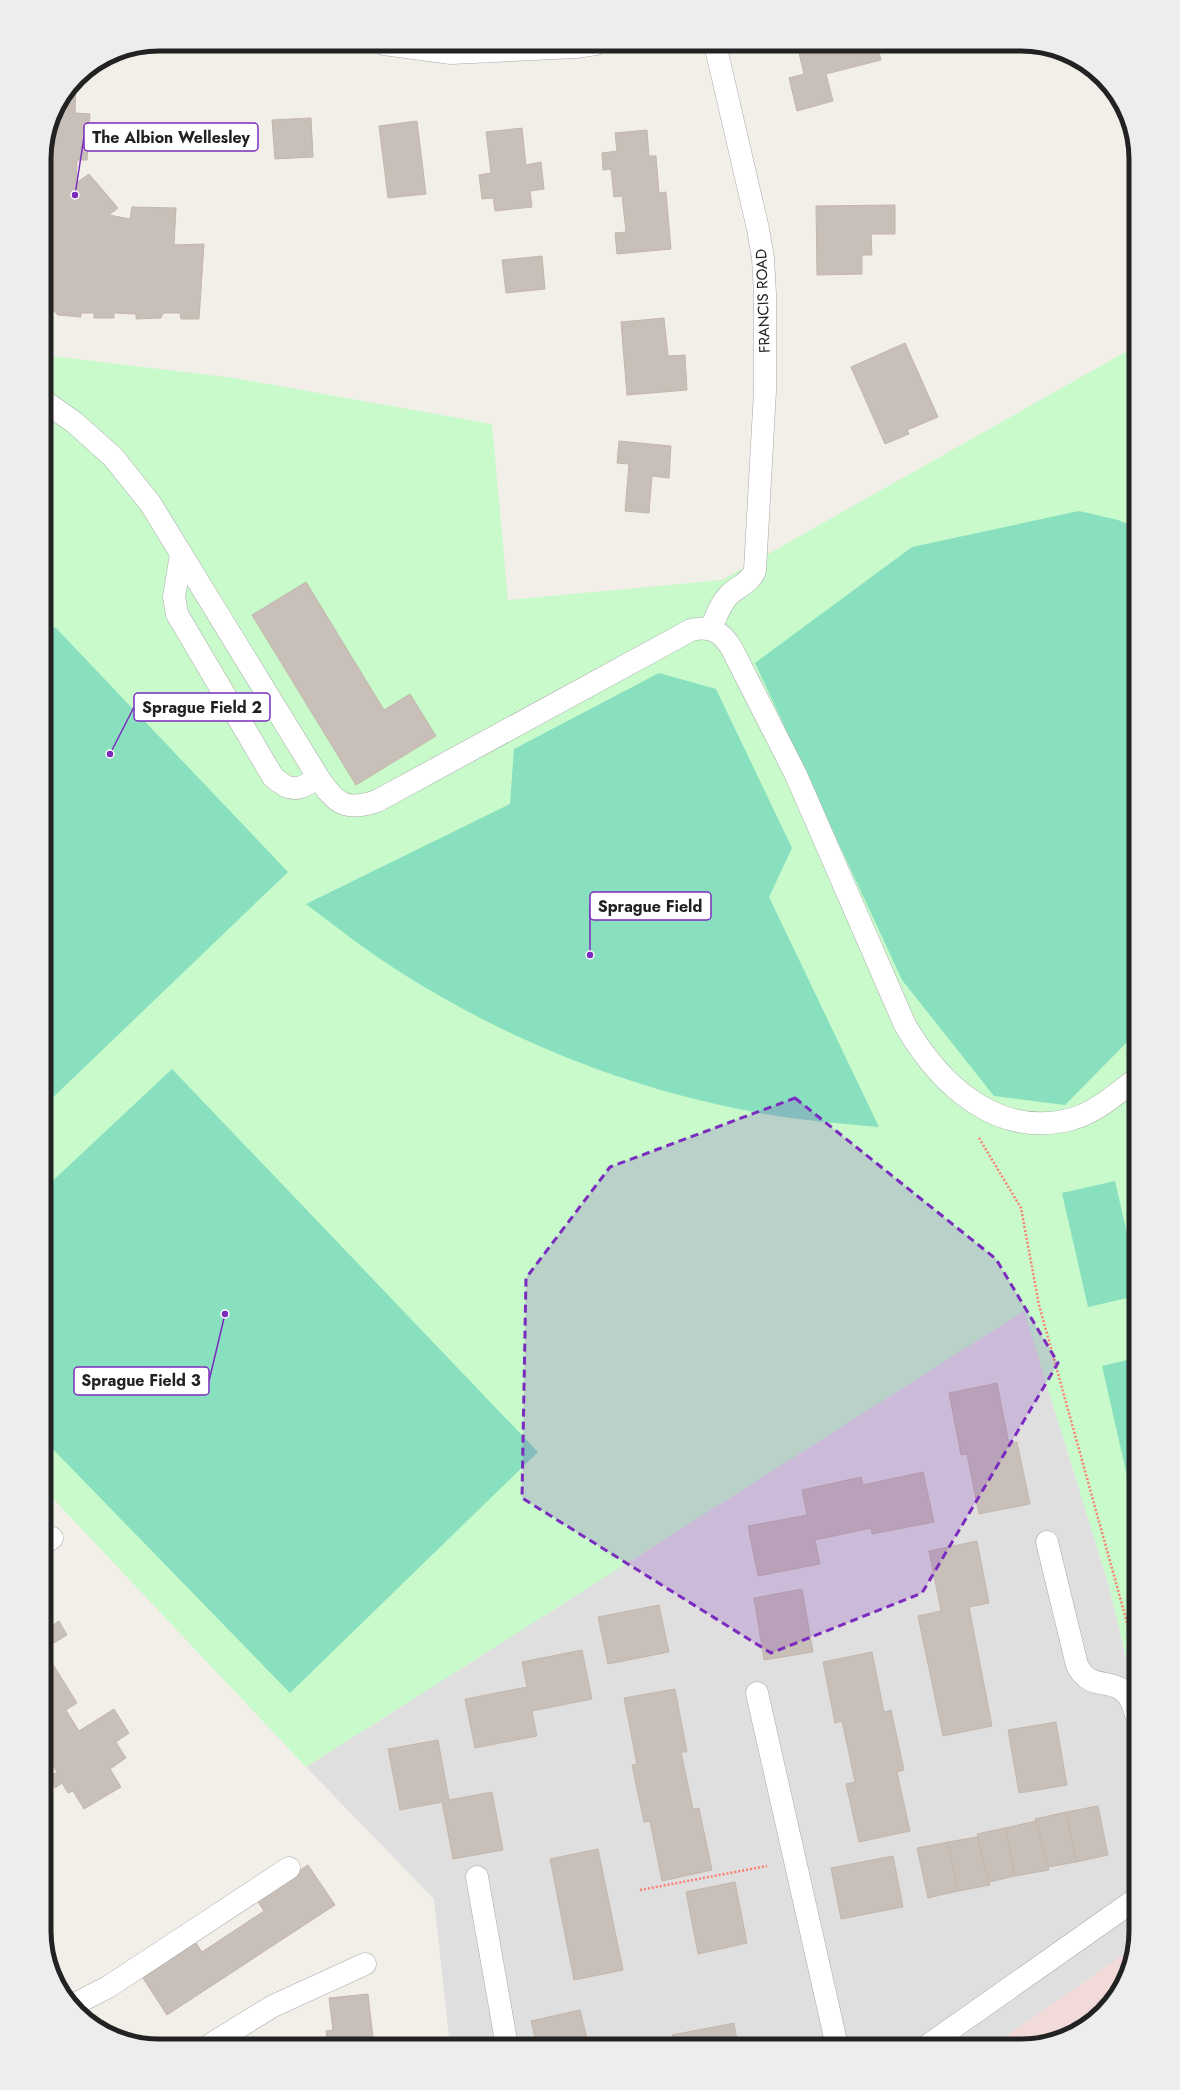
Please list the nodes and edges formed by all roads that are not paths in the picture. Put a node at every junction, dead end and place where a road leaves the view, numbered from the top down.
1 (436, 51) edge
2 (492, 51) edge
3 (716, 51) edge
4 (51, 406) edge
5 (181, 554) junction
6 (711, 628) junction
7 (318, 777) junction
8 (1129, 1084) edge
9 (1047, 1542) dead end
10 (758, 1693) dead end
11 (1129, 1698) edge
12 (289, 1868) dead end
13 (477, 1876) dead end
14 (1129, 1904) edge
15 (365, 1964) dead end
16 (78, 2002) edge
17 (219, 2039) edge
18 (506, 2039) edge
19 (835, 2039) edge
20 (937, 2039) edge

1 - 2 street
3 - 6 street, FRANCIS ROAD
4 - 5 street
5 - 7 street
5 - 7 street
6 - 7 street
6 - 8 street
9 - 11 street
10 - 19 street
12 - 16 street
13 - 18 street
14 - 20 street
15 - 17 street

